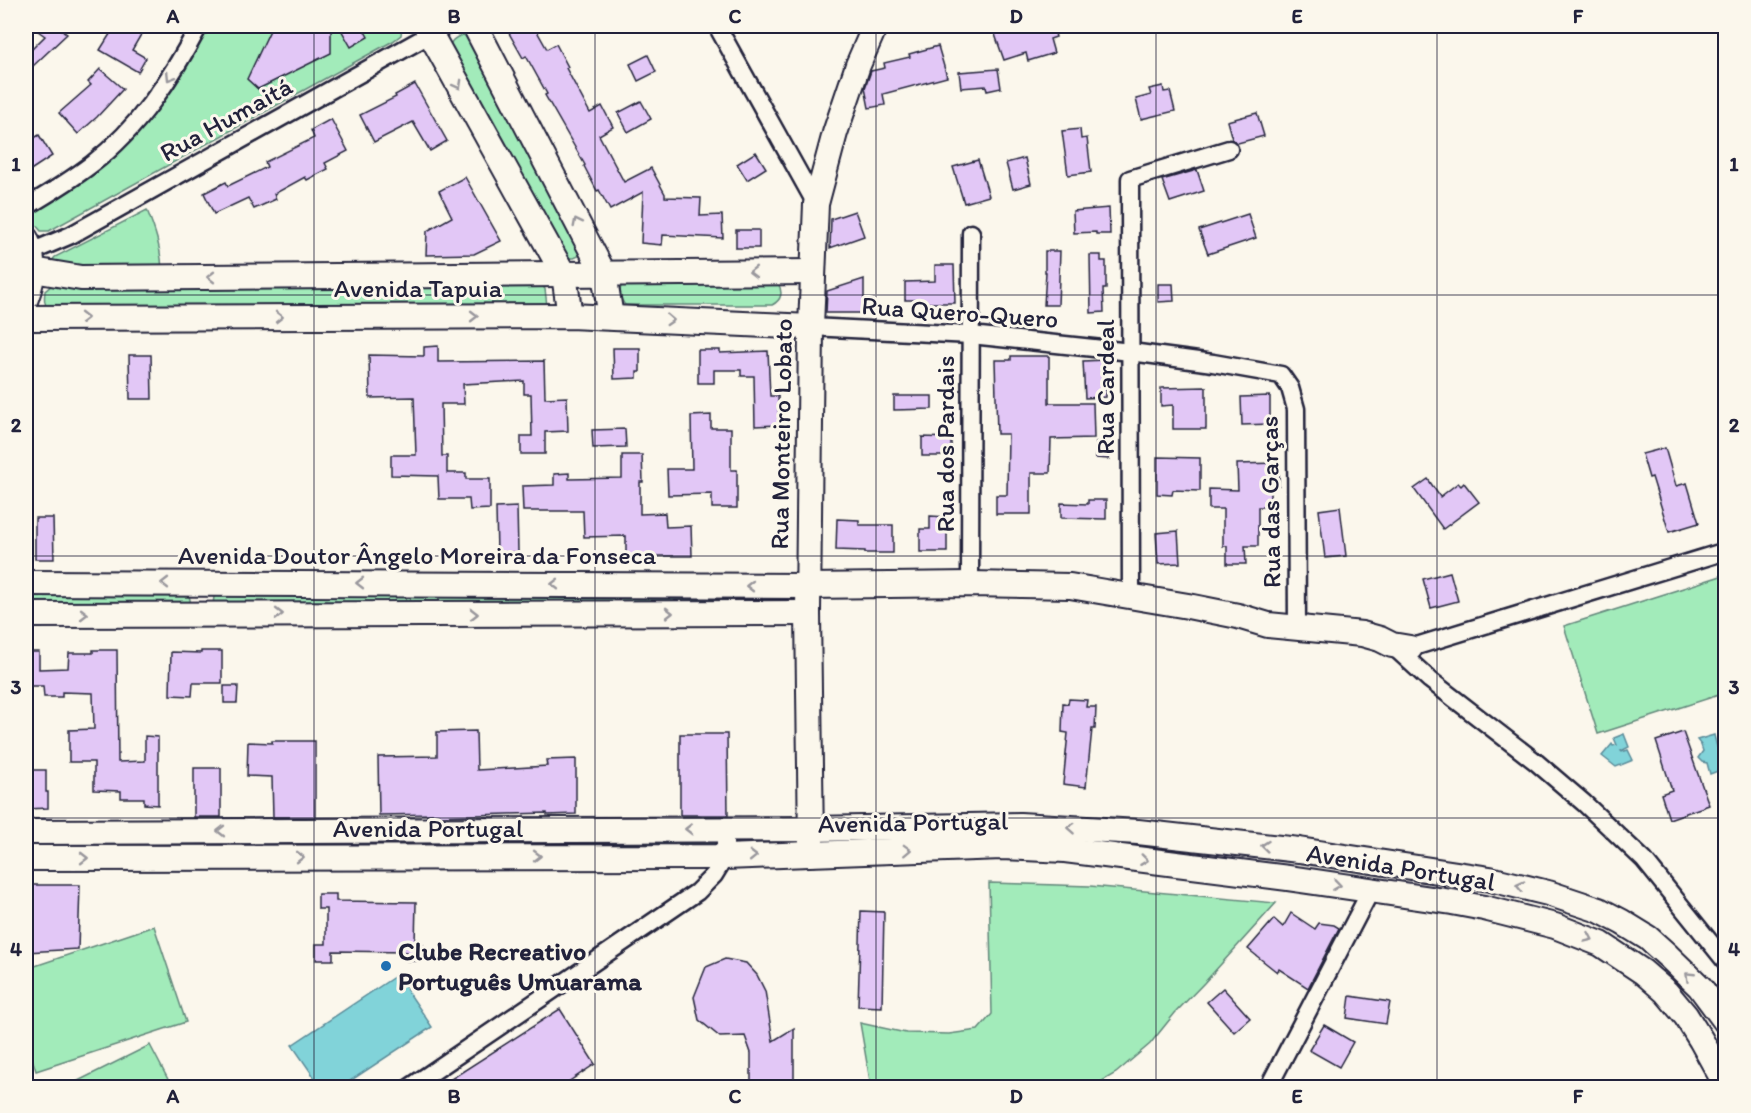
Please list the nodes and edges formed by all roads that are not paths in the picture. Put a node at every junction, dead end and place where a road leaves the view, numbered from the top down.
1 (199, 26) edge
2 (475, 26) edge
3 (717, 26) edge
4 (875, 26) edge
5 (434, 28) edge
6 (1229, 149) dead end
7 (816, 204) junction
8 (26, 207) edge
9 (971, 233) dead end
10 (30, 254) edge
11 (812, 272) junction
12 (604, 274) junction
13 (564, 275) junction
14 (26, 298) edge
15 (570, 316) junction
16 (611, 317) junction
17 (26, 318) edge
18 (811, 327) junction
19 (971, 335) junction
20 (1131, 352) junction
21 (1213, 363) joint
22 (1725, 551) edge
23 (203, 582) junction
24 (26, 583) edge
25 (970, 584) junction
26 (808, 586) junction
27 (1131, 596) junction
28 (808, 613) junction
29 (203, 614) junction
30 (26, 615) edge
31 (1297, 629) junction
32 (1401, 647) junction
33 (725, 829) junction
34 (810, 829) junction
35 (499, 830) junction
36 (255, 831) junction
37 (26, 832) edge
38 (811, 853) junction
39 (499, 856) junction
40 (255, 857) junction
41 (724, 857) junction
42 (26, 858) edge
43 (1371, 890) junction
44 (1725, 962) edge
45 (1725, 1022) edge
46 (1725, 1085) edge
47 (409, 1088) edge
48 (1268, 1088) edge

1 -> 8 street
12 -> 2 main road
3 - 7 street
4 - 7 main road, Rua Monteiro Lobato
5 - 10 street, Rua Humaitá
5 -> 13 main road
6 - 20 street, Rua Cardeal
7 - 11 main road, Rua Monteiro Lobato
9 - 19 street, Rua dos Pardais
13 -> 10 main road, Avenida Tapuia
10 - 14 main road
11 -> 12 main road, Avenida Tapuia
11 - 18 main road, Rua Monteiro Lobato
12 - 13 main road, Avenida Tapuia
12 - 16 main road
13 - 15 main road
15 - 16 main road, Avenida Tapuia
17 -> 15 main road, Avenida Tapuia
16 -> 18 main road, Avenida Tapuia
18 - 19 street, Rua Quero-Quero
18 - 26 main road, Rua Monteiro Lobato
19 - 20 street, Rua Quero-Quero
19 - 25 street, Rua dos Pardais
20 - 21 street, Rua Quero-Quero
20 - 27 street, Rua Cardeal
21 - 31 street, Rua das Garças
22 - 32 street
23 -> 24 main road, Avenida Doutor Ângelo Moreira da Fonseca
26 -> 23 main road, Avenida Doutor Ângelo Moreira da Fonseca
23 - 29 main road
25 - 26 main road, Avenida Doutor Ângelo Moreira da Fonseca
25 - 27 main road, Avenida Doutor Ângelo Moreira da Fonseca
26 - 28 main road, Rua Monteiro Lobato
27 - 31 main road, Avenida Doutor Ângelo Moreira da Fonseca
29 -> 28 main road
28 - 34 main road, Rua Monteiro Lobato
30 -> 29 main road
31 - 32 main road, Avenida Doutor Ângelo Moreira da Fonseca
32 - 44 street
33 - 34 main road, Avenida Portugal
33 -> 35 main road, Avenida Portugal
33 - 41 street
34 - 38 main road, Rua Monteiro Lobato
45 -> 34 main road, Avenida Portugal
35 - 36 main road, Avenida Portugal
35 - 39 main road
36 -> 37 main road, Avenida Portugal
36 - 40 main road
41 -> 38 main road, Avenida Portugal
38 -> 43 main road, Avenida Portugal
40 -> 39 main road, Avenida Portugal
39 -> 41 main road, Avenida Portugal
42 -> 40 main road, Avenida Portugal
41 - 47 street
43 -> 46 main road, Avenida Portugal
43 - 48 street

